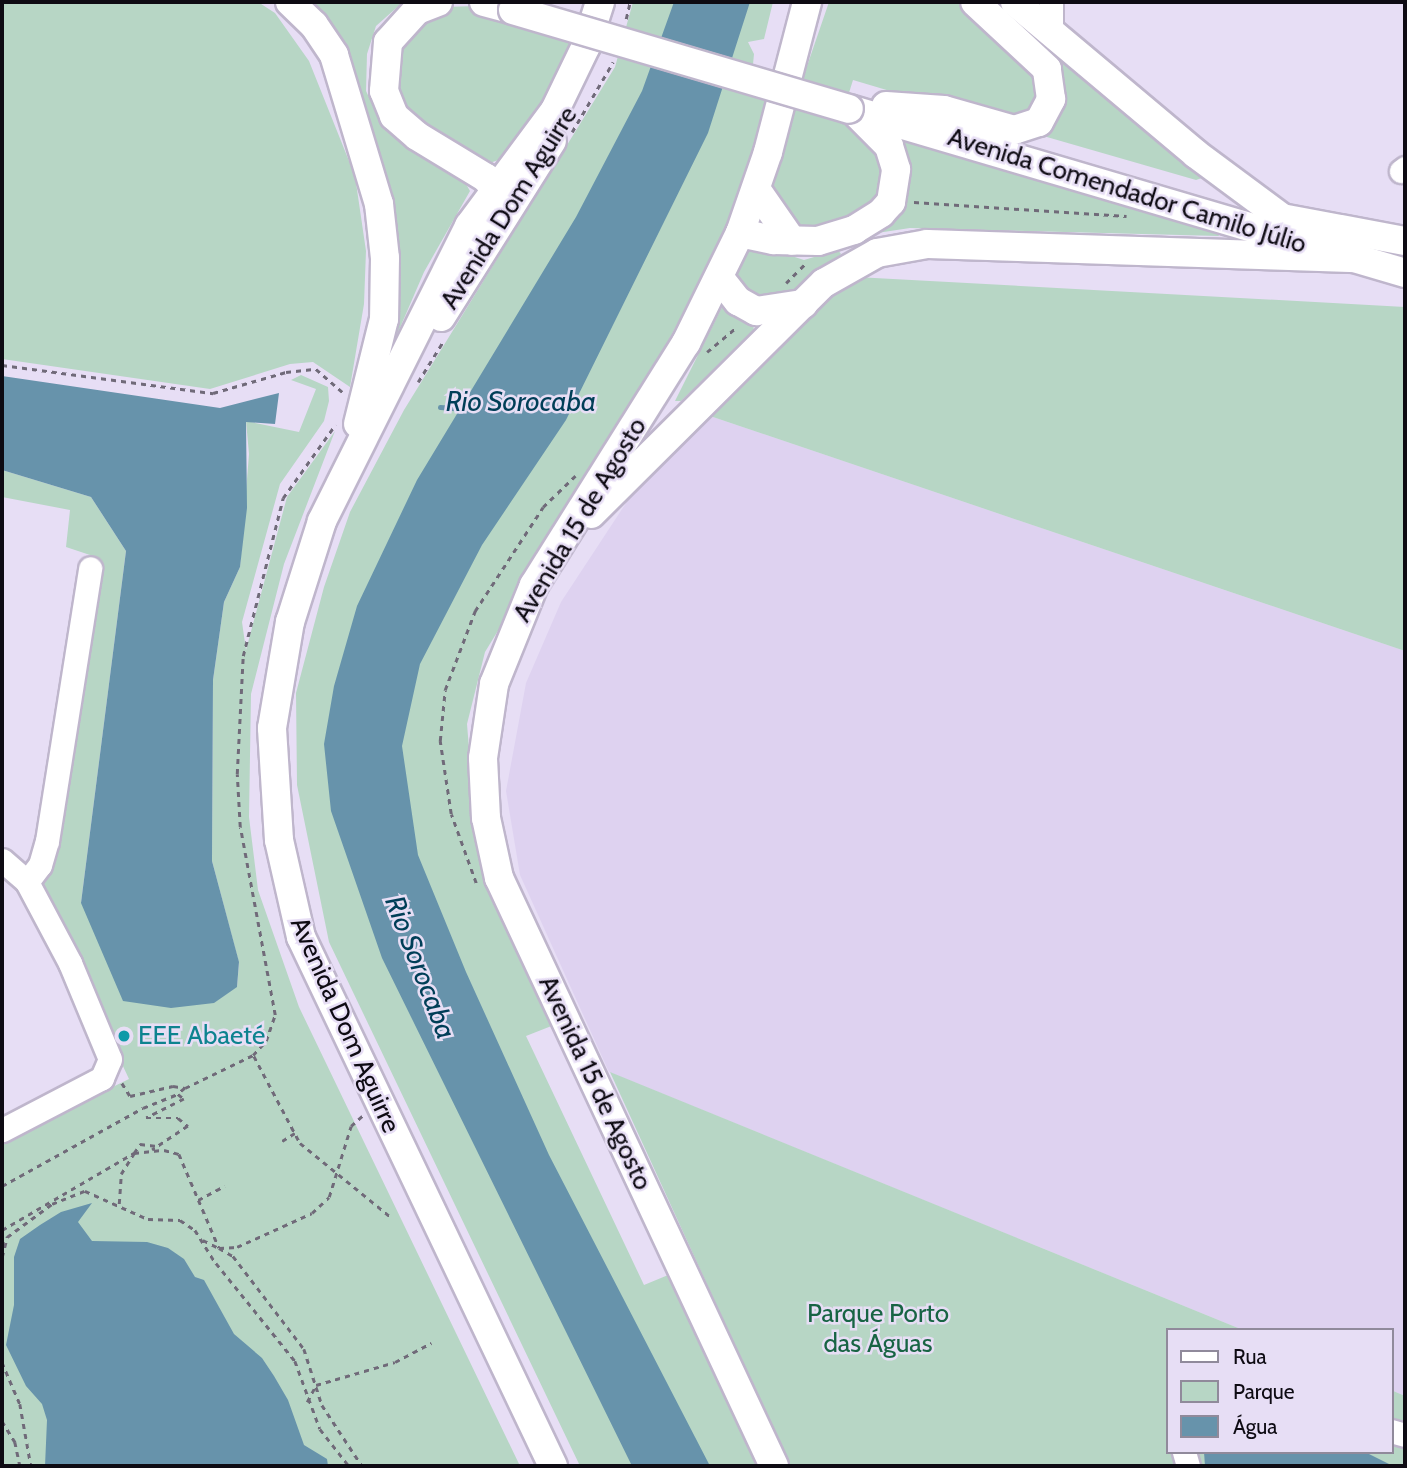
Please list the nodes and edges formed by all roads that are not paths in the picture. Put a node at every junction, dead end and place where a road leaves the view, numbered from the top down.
1 (290, 2) edge
2 (439, 2) edge
3 (484, 2) edge
4 (600, 2) edge
5 (807, 2) edge
6 (975, 2) edge
7 (1015, 2) edge
8 (1051, 2) edge
9 (514, 5) edge
10 (618, 14) edge
11 (1051, 32) junction
12 (850, 103) junction
13 (886, 106) junction
14 (514, 164) junction
15 (461, 166) junction
16 (495, 189) junction
17 (756, 189) junction
18 (1285, 220) junction
19 (740, 233) junction
20 (792, 241) junction
21 (1405, 241) edge
22 (1351, 258) junction
23 (1405, 273) edge
24 (719, 277) junction
25 (466, 278) junction
26 (794, 294) junction
27 (384, 404) junction
28 (322, 522) junction
29 (562, 541) junction
30 (90, 568) dead end
31 (2, 860) edge
32 (27, 882) junction
33 (2, 1130) edge
34 (553, 1466) edge
35 (774, 1466) edge

1 - 28 main road
2 - 15 main road
3 - 9 main road
4 - 14 main road, Avenida Dom Aguirre
5 - 17 main road, Avenida 15 de Agosto
6 - 13 main road
7 - 11 main road, Avenida Comendador Camilo Júlio
8 - 11 street
9 - 12 main road, bridge
10 - 25 main road, Avenida Dom Aguirre
11 - 18 main road, Avenida Comendador Camilo Júlio
12 - 13 main road, Avenida Comendador Camilo Júlio
12 - 20 main road
12 - 22 main road, Avenida Comendador Camilo Júlio
13 - 18 main road, Avenida Comendador Camilo Júlio
14 - 15 main road
14 - 16 main road, Avenida Dom Aguirre
15 - 16 main road
16 - 25 main road
16 - 27 main road, Avenida Dom Aguirre
17 - 19 main road, Avenida 15 de Agosto
17 - 20 main road
18 - 21 main road, Avenida Comendador Camilo Júlio
19 - 20 main road
19 - 24 main road, Avenida 15 de Agosto
22 - 23 main road, Avenida Comendador Camilo Júlio
22 - 26 main road
24 - 26 main road
24 - 29 main road, Avenida 15 de Agosto
25 - 27 main road, Avenida Dom Aguirre
26 - 29 main road
27 - 28 main road, Avenida Dom Aguirre
28 - 34 main road, Avenida Dom Aguirre
29 - 35 main road, Avenida 15 de Agosto
30 - 32 street
31 - 32 street
32 - 33 street

